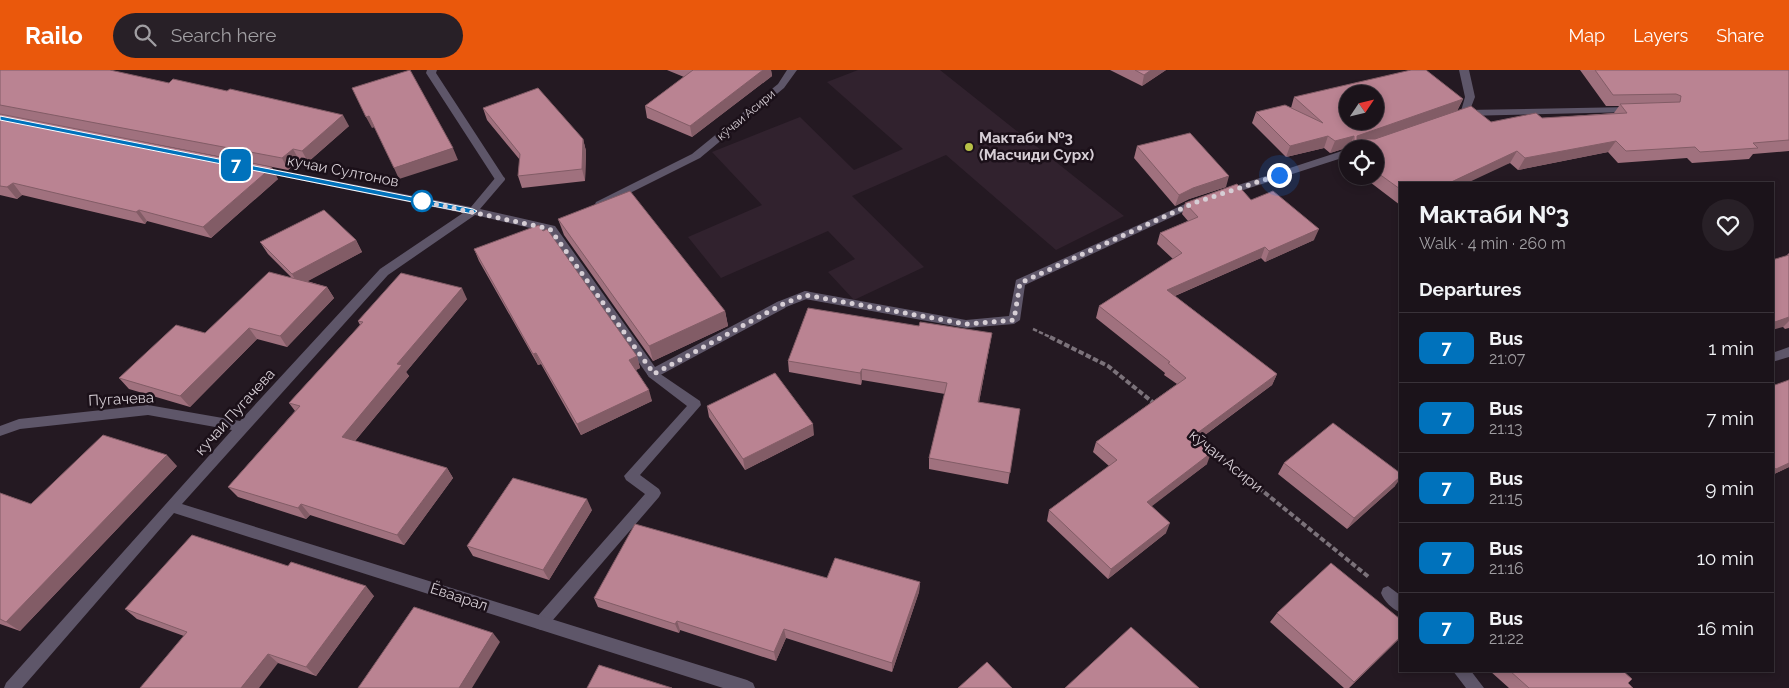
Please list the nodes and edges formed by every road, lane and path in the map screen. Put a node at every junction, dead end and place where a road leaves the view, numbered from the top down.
1 (432, 70) edge
2 (792, 70) edge
3 (1464, 70) edge
4 (1639, 110) edge
5 (1466, 113) junction
6 (1448, 119) edge
7 (1339, 155) edge
8 (251, 168) edge
9 (593, 208) edge
10 (473, 211) junction
11 (1014, 320) junction
12 (1789, 352) edge
13 (1774, 357) edge
14 (654, 374) junction
15 (1161, 409) edge
16 (244, 426) junction
17 (0, 431) edge
18 (1191, 433) edge
19 (171, 506) junction
20 (1388, 593) joint
21 (1399, 604) edge
22 (542, 623) junction
23 (1462, 672) edge
24 (12, 688) edge
25 (747, 688) edge
26 (1476, 688) edge

1 - 10 street, кучаи Пугачева
2 - 9 street, кӯчаи Асири
3 - 5 street
4 - 5 street
5 - 6 street
7 - 11 street
8 - 10 street, кучаи Султонов
10 - 14 street, кучаи Султонов
10 - 16 street, кучаи Пугачева
11 - 14 street
11 - 15 path
12 - 13 street
14 - 22 street
16 - 17 street, Пугачева
16 - 19 street, кучаи Пугачева
18 - 20 path, кӯчаи Асири
19 - 22 street, Ёваарал
19 - 24 street, кучаи Пугачева
20 - 21 street
22 - 25 street, Ёваарал
23 - 26 street

